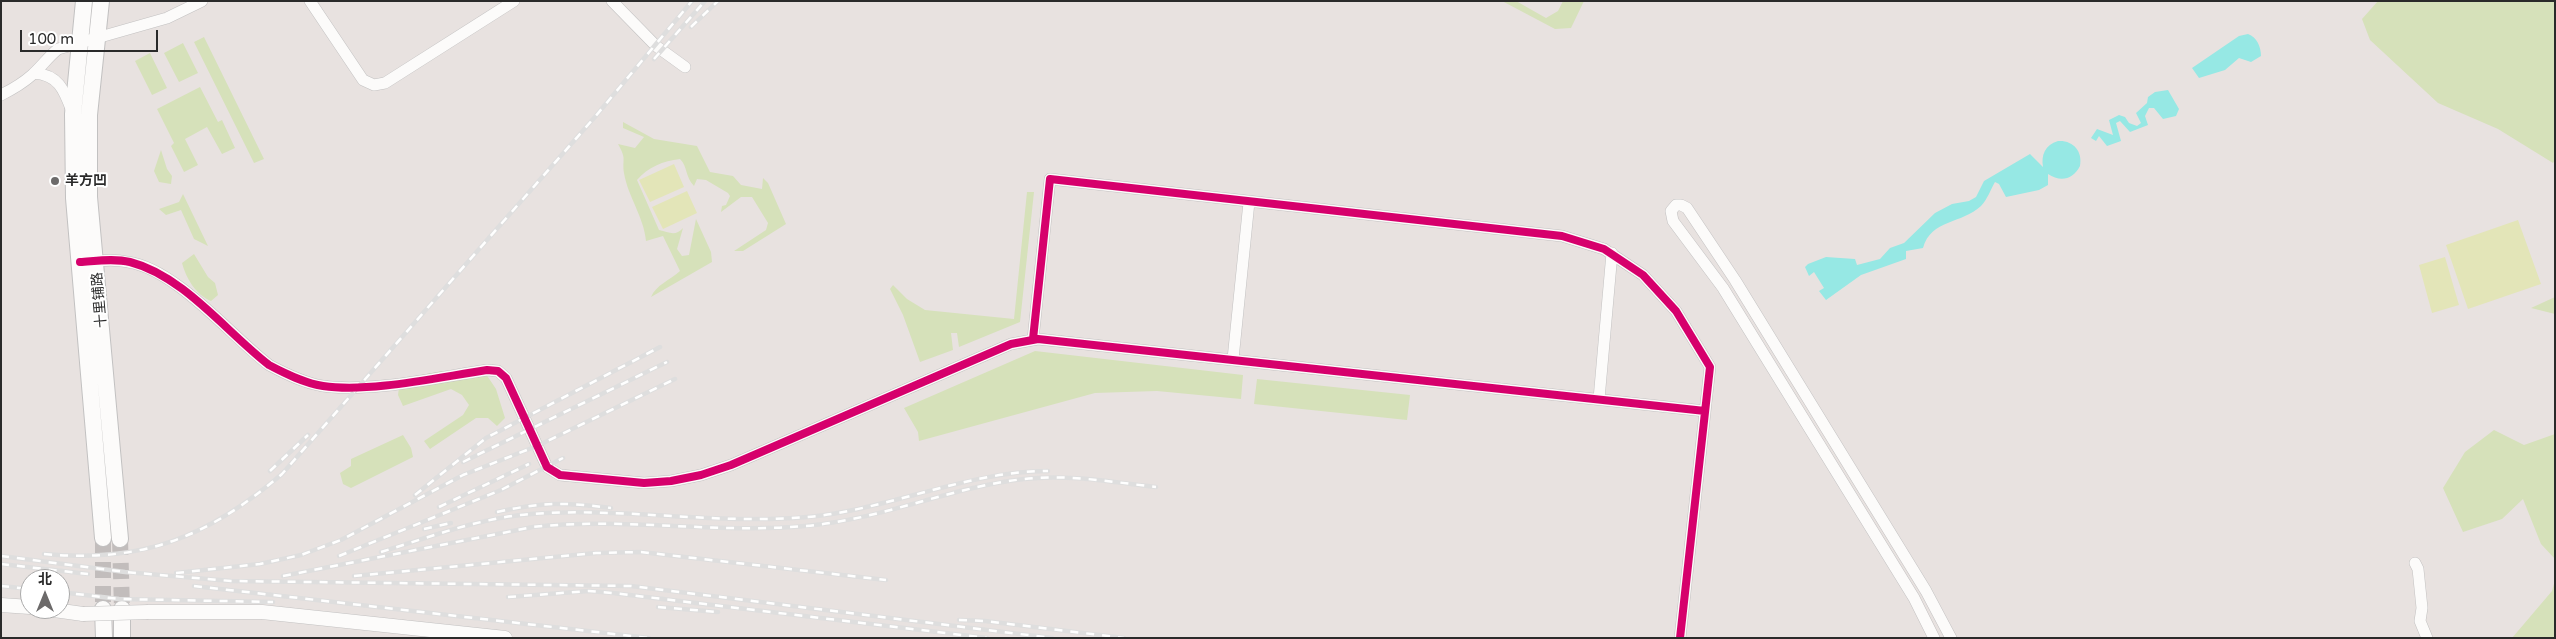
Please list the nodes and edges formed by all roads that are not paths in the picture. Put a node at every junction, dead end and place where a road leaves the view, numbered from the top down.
1 (84, 1) edge
2 (100, 1) edge
3 (202, 1) edge
4 (310, 1) edge
5 (514, 1) edge
6 (612, 1) edge
7 (96, 36) junction
8 (79, 41) junction
9 (684, 67) dead end
10 (34, 73) junction
11 (1, 95) edge
12 (73, 114) junction
13 (1249, 202) junction
14 (1612, 253) junction
15 (88, 262) junction
16 (1033, 339) junction
17 (1232, 359) junction
18 (1599, 399) junction
19 (1705, 411) junction
20 (103, 538) tunnel mouth
21 (120, 539) tunnel mouth
22 (2415, 563) dead end
23 (1, 606) edge
24 (20, 607) edge
25 (103, 609) tunnel mouth
26 (122, 609) tunnel mouth
27 (70, 612) edge
28 (104, 638) edge
29 (122, 638) edge
30 (505, 638) edge
31 (1680, 638) edge
32 (1934, 638) edge
33 (1951, 638) edge
34 (2426, 638) edge

1 - 8 main road, 十里铺路
2 - 7 main road, 十里铺路
3 - 7 street
4 - 5 street
6 - 9 street
7 - 8 street
7 - 15 main road, 十里铺路
8 - 10 street
8 - 12 main road, 十里铺路
10 - 11 street
10 - 12 street
12 - 15 main road, 十里铺路
13 - 14 street
13 - 16 street
13 - 17 street
14 - 18 street
14 - 19 street
15 - 16 street
15 - 20 main road, 十里铺路
15 - 21 main road, 十里铺路
16 - 17 street
17 - 18 street
18 - 19 street
19 - 31 street
22 - 34 street
23 - 24 street
25 - 28 main road
26 - 29 main road
27 - 30 street, bridge
32 - 33 street

